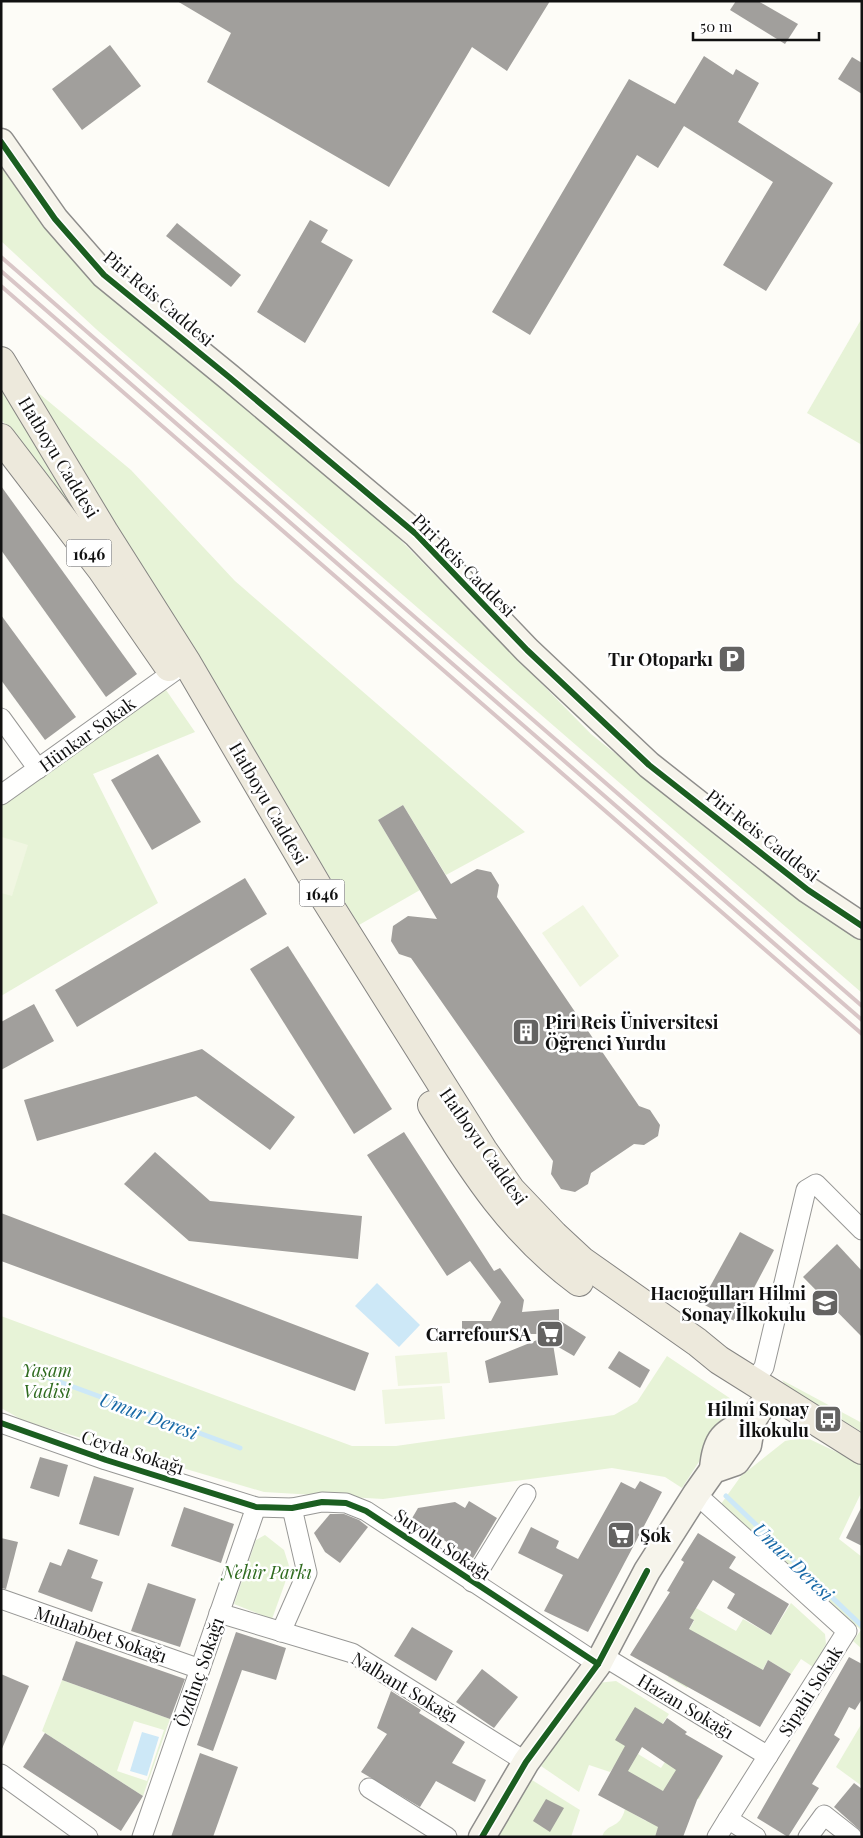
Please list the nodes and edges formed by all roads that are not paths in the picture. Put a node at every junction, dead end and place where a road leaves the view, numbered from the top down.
1 (1, 142) edge
2 (1, 362) edge
3 (1, 438) edge
4 (180, 668) junction
5 (1, 718) edge
6 (38, 769) junction
7 (1, 795) edge
8 (862, 926) edge
9 (862, 1230) edge
10 (762, 1389) junction
11 (1, 1423) edge
12 (862, 1450) edge
13 (526, 1494) dead end
14 (696, 1494) junction
15 (256, 1507) junction
16 (292, 1508) junction
17 (472, 1582) junction
18 (2, 1601) edge
19 (219, 1614) junction
20 (281, 1632) junction
21 (601, 1660) junction
22 (200, 1669) junction
23 (768, 1756) junction
24 (526, 1762) junction
25 (1, 1774) edge
26 (369, 1788) dead end
27 (728, 1819) junction
28 (88, 1837) edge
29 (142, 1837) edge
30 (446, 1837) edge
31 (482, 1837) edge
32 (718, 1837) edge
33 (756, 1837) edge
34 (808, 1837) edge
35 (852, 1837) edge

1 - 8 street, Piri Reis Caddesi
2 - 4 main road, Hatboyu Caddesi / 1646
3 - 4 main road, Hatboyu Caddesi / 1646
4 - 6 street, Hünkar Sokak
4 - 10 main road, Hatboyu Caddesi / 1646
5 - 6 street
6 - 7 street, Hünkar Sokak
9 - 10 street
10 - 12 main road, Hatboyu Caddesi
10 - 14 street
11 - 15 street, Ceyda Sokağı
13 - 17 street
14 - 21 street
14 - 23 street, Sipahi Sokak
15 - 16 street, Suyolu Sokağı
15 - 19 street, Özdinç Sokağı
16 - 17 street, Suyolu Sokağı
16 - 20 street
17 - 21 street, Suyolu Sokağı
18 - 22 street, Muhabbet Sokağı
19 - 20 street, Nalbant Sokağı
19 - 22 street, Özdinç Sokağı
20 - 24 street, Nalbant Sokağı
21 - 23 street, Hazan Sokağı
21 - 24 street
22 - 29 street, Özdinç Sokağı
23 - 27 street, Sipahi Sokak
24 - 31 street
25 - 28 street
26 - 30 street
27 - 32 street, Sipahi Sokak
27 - 33 street
34 - 35 street

